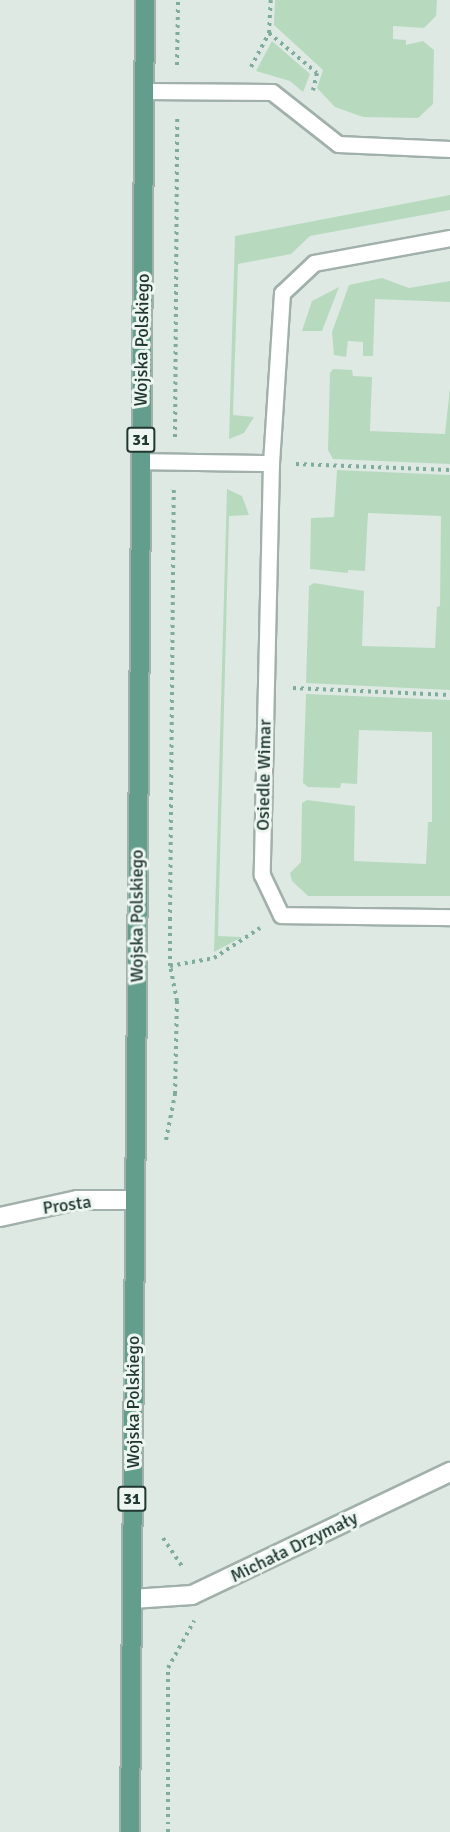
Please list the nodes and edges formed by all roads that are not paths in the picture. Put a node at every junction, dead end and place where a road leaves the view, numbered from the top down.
1 (145, 0) edge
2 (145, 91) junction
3 (450, 148) edge
4 (450, 238) edge
5 (140, 461) junction
6 (271, 463) junction
7 (450, 917) edge
8 (135, 1200) junction
9 (0, 1217) edge
10 (450, 1472) edge
11 (132, 1599) junction
12 (129, 1832) edge

1 - 2 main road, Wojska Polskiego / 31
2 - 3 lane
2 - 5 main road, Wojska Polskiego / 31
4 - 6 lane, Osiedle Wimar
5 - 6 lane
5 - 8 main road, Wojska Polskiego / 31
6 - 7 lane, Osiedle Wimar
8 - 9 street, Prosta
8 - 11 main road, Wojska Polskiego / 31
10 - 11 street, Michała Drzymały
11 - 12 main road, Wojska Polskiego / 31

